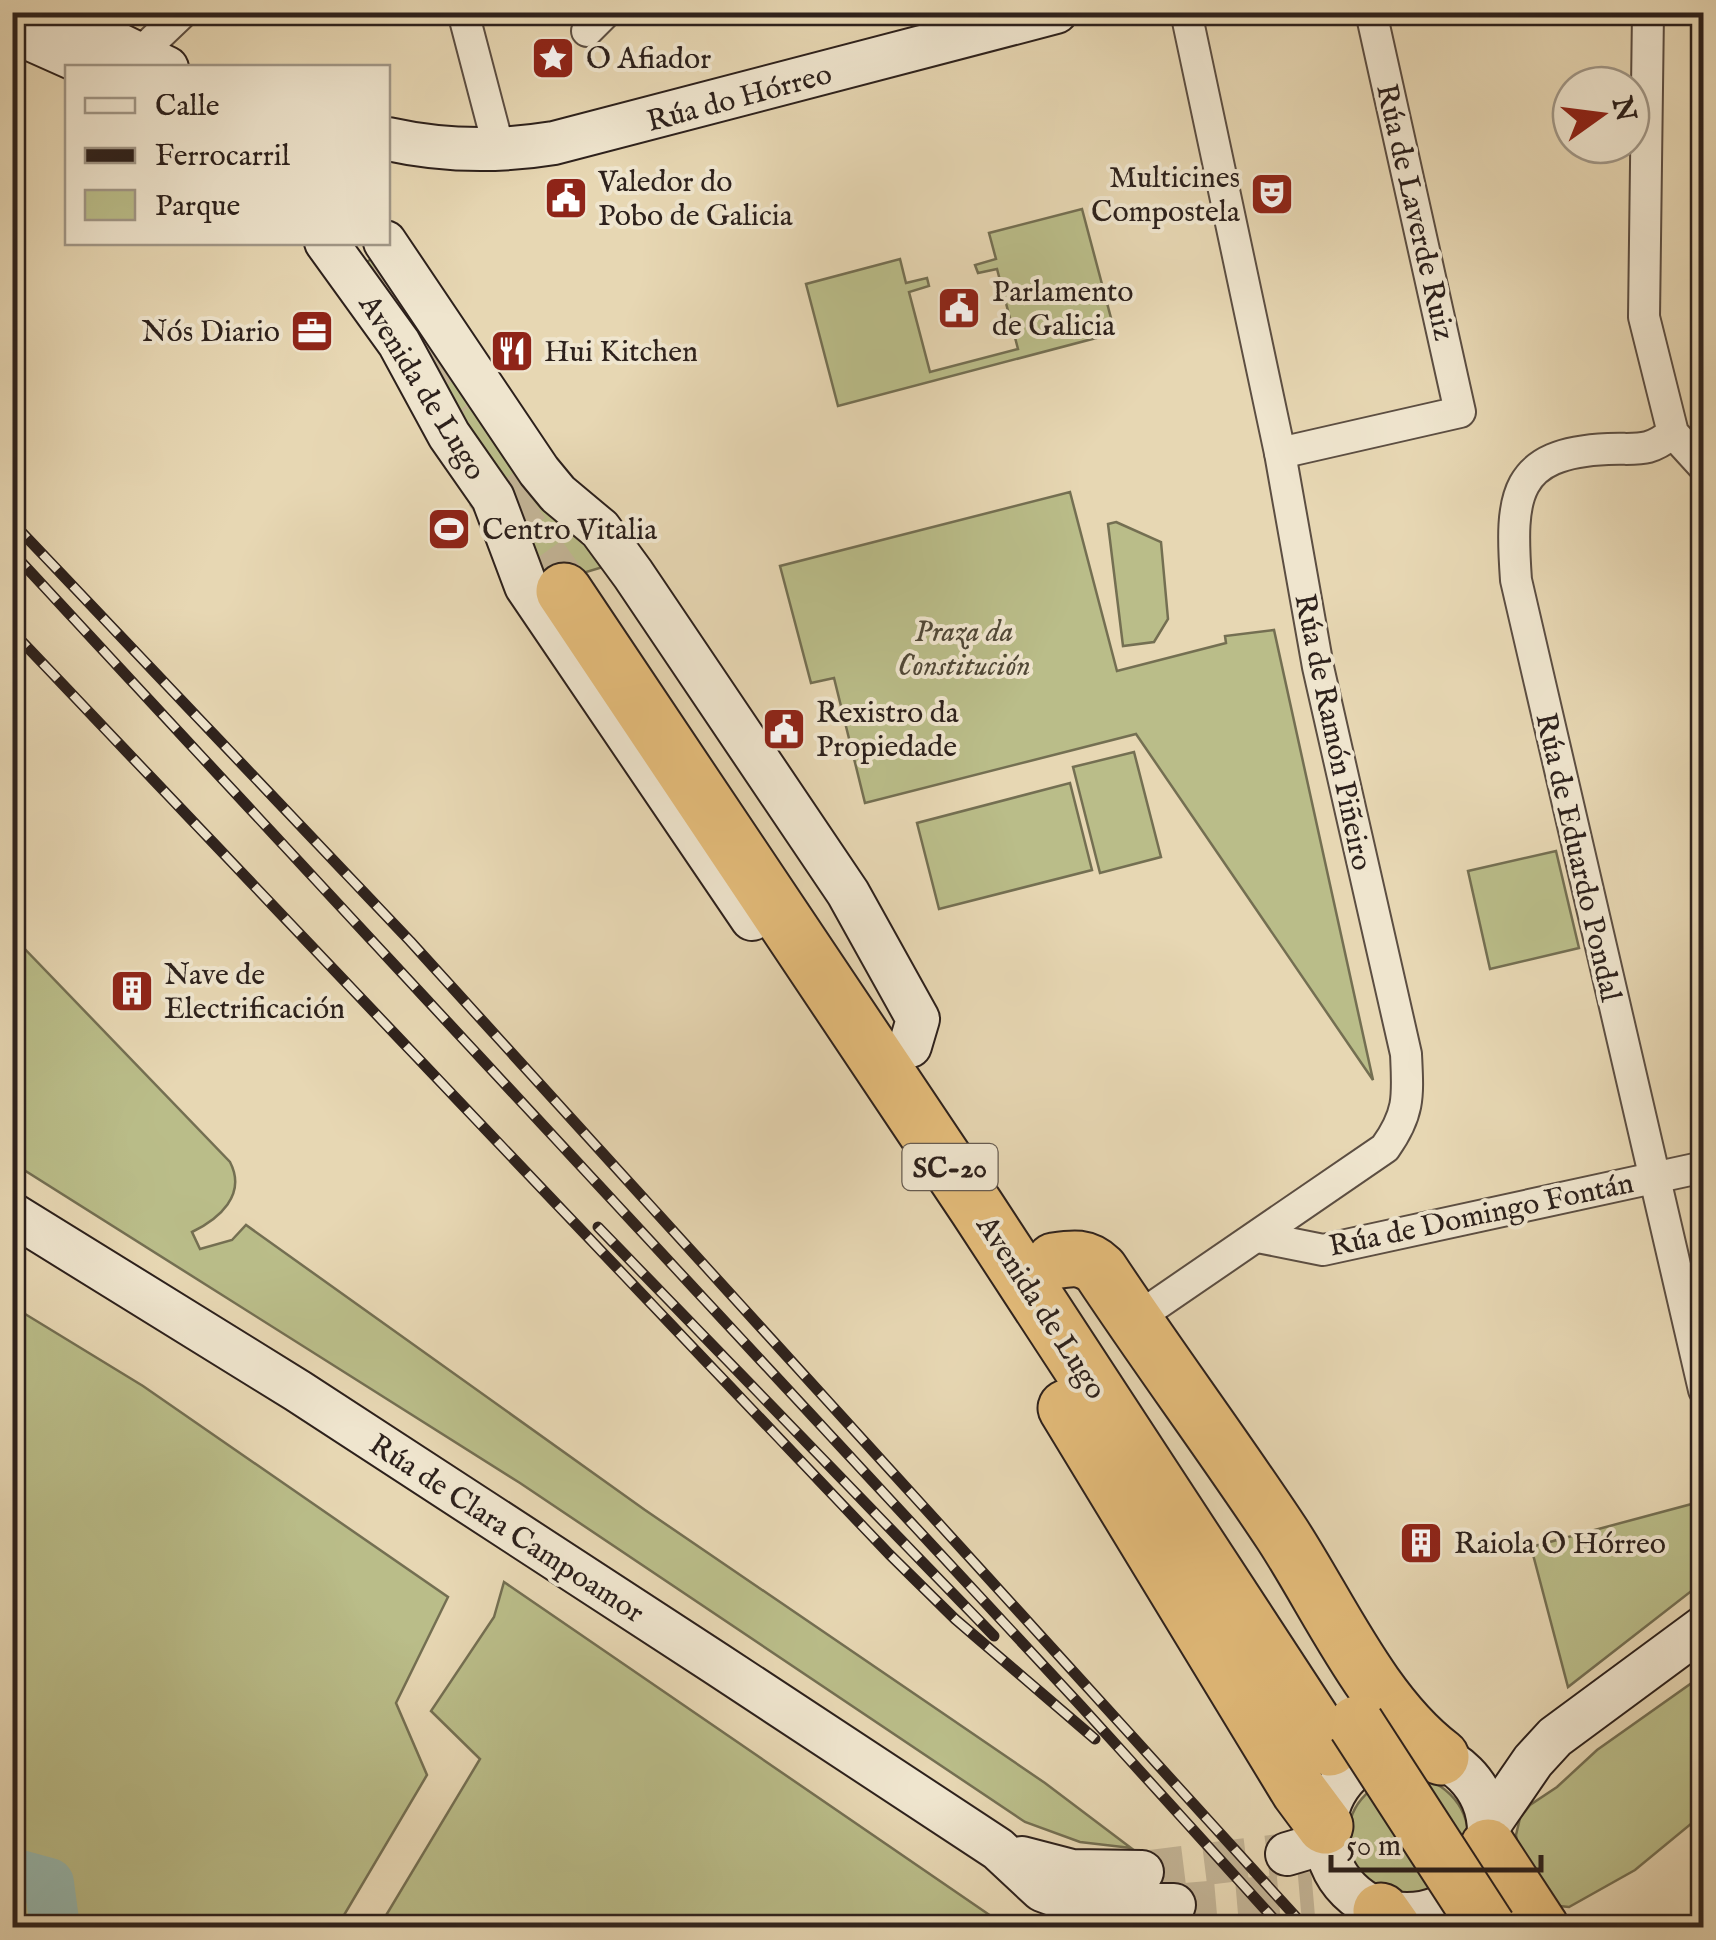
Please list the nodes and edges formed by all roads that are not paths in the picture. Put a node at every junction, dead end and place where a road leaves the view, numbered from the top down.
1 (52, 12) edge
2 (183, 12) edge
3 (463, 12) edge
4 (1056, 12) edge
5 (1186, 12) edge
6 (1371, 12) edge
7 (1648, 12) edge
8 (12, 31) edge
9 (153, 60) edge
10 (88, 65) edge
11 (398, 148) edge
12 (499, 150) junction
13 (328, 245) edge
14 (387, 245) edge
15 (1673, 433) junction
16 (1280, 453) junction
17 (1704, 467) edge
18 (910, 1046) junction
19 (1704, 1167) edge
20 (1654, 1178) junction
21 (977, 1208) junction
22 (12, 1214) edge
23 (1258, 1237) junction
24 (1054, 1261) junction
25 (1004, 1286) junction
26 (1134, 1320) junction
27 (1704, 1390) edge
28 (1704, 1627) edge
29 (1343, 1736) junction
30 (1555, 1737) junction
31 (1448, 1761) junction
32 (1488, 1836) junction
33 (1312, 1838) junction
34 (1148, 1903) tunnel mouth
35 (1359, 1906) edge
36 (1447, 1928) edge
37 (1488, 1928) edge
38 (1540, 1928) edge

1 - 9 main road
2 - 9 street
3 - 12 street
4 - 12 main road, Rúa do Hórreo
5 - 16 street, Rúa de Ramón Piñeiro
6 - 16 street, Rúa de Laverde Ruiz
7 - 15 street
8 - 10 main road
11 - 12 main road, Rúa do Hórreo
13 - 25 main road, Avenida de Lugo
14 - 18 main road, Avenida de Lugo
15 - 17 street
15 - 20 street, Rúa de Eduardo Pondal
16 - 23 street, Rúa de Ramón Piñeiro
18 - 21 highway, Avenida de Lugo / SC-20
18 - 24 highway, Avenida de Lugo / SC-20
19 - 20 street, Rúa de Domingo Fontán
20 - 23 street, Rúa de Domingo Fontán
20 - 27 street, Rúa de Eduardo Pondal
21 - 25 highway
21 - 29 highway, Avenida de Lugo / SC-20
22 - 34 main road, Rúa de Clara Campoamor
23 - 26 street, Rúa de Ramón Piñeiro
24 - 26 highway
24 - 29 highway, Avenida de Lugo / SC-20
25 - 29 highway
25 - 33 highway
26 - 31 highway
28 - 30 main road
29 - 36 highway, Avenida de Lugo / SC-20
29 - 37 highway, Avenida de Lugo / SC-20, bridge
30 - 31 main road
30 - 32 main road
31 - 32 main road
31 - 33 main road
32 - 35 main road
32 - 38 highway
33 - 35 main road

